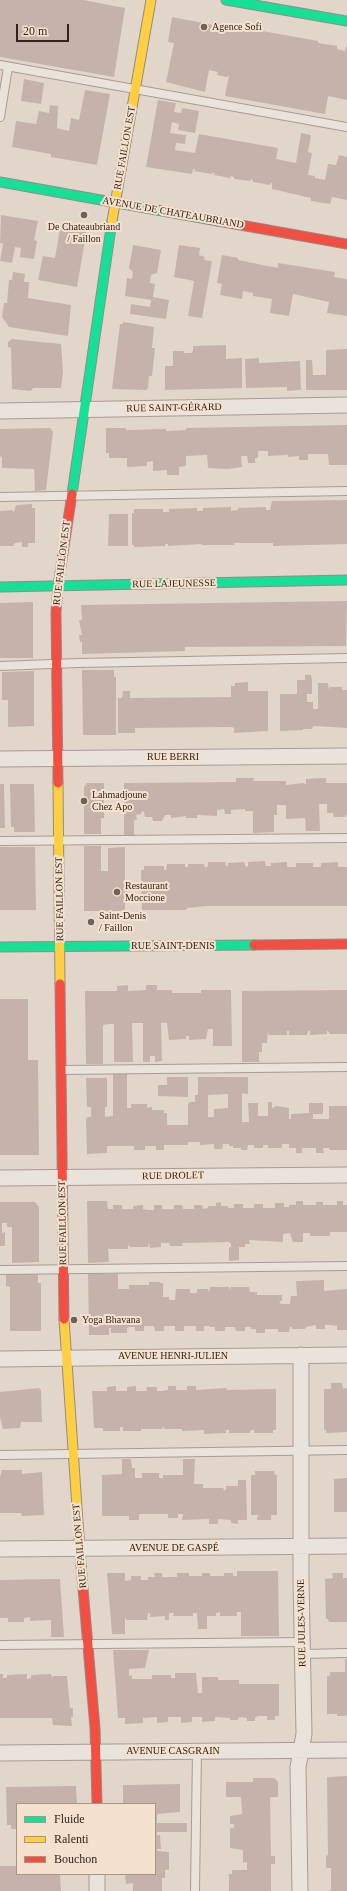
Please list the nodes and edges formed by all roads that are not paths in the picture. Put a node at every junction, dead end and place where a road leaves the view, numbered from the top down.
1 (151, 0) edge
2 (226, 0) edge
3 (347, 21) edge
4 (4, 66) edge
5 (135, 89) junction
6 (0, 117) edge
7 (347, 127) edge
8 (0, 182) edge
9 (115, 203) junction
10 (347, 244) edge
11 (347, 405) edge
12 (84, 410) junction
13 (0, 411) edge
14 (347, 491) edge
15 (72, 496) junction
16 (0, 497) edge
17 (347, 580) edge
18 (0, 586) edge
19 (58, 586) junction
20 (347, 658) edge
21 (57, 664) junction
22 (0, 666) edge
23 (347, 756) edge
24 (58, 758) junction
25 (0, 759) edge
26 (347, 838) edge
27 (59, 840) junction
28 (0, 841) edge
29 (347, 944) edge
30 (61, 946) junction
31 (0, 947) edge
32 (347, 1067) edge
33 (62, 1070) junction
34 (347, 1175) edge
35 (63, 1177) junction
36 (0, 1178) edge
37 (347, 1266) edge
38 (64, 1269) junction
39 (0, 1270) edge
40 (301, 1355) junction
41 (347, 1355) edge
42 (66, 1358) junction
43 (0, 1359) edge
44 (347, 1450) edge
45 (301, 1451) junction
46 (73, 1454) junction
47 (0, 1455) edge
48 (347, 1546) edge
49 (301, 1547) junction
50 (81, 1548) junction
51 (0, 1549) edge
52 (89, 1644) junction
53 (0, 1645) edge
54 (303, 1648) junction
55 (347, 1653) edge
56 (301, 1750) junction
57 (347, 1750) edge
58 (197, 1751) junction
59 (97, 1752) junction
60 (0, 1753) edge
61 (97, 1803) edge
62 (97, 1875) edge
63 (97, 1891) edge
64 (195, 1891) edge
65 (300, 1891) edge

1 - 5 street, RUE FAILLON EST
2 - 3 street
4 - 5 lane
4 - 6 lane
5 - 7 lane
5 - 9 street, RUE FAILLON EST
8 - 9 street, AVENUE DE CHATEAUBRIAND
9 - 10 street, AVENUE DE CHATEAUBRIAND
9 - 12 street, RUE FAILLON EST
11 - 12 street, RUE SAINT-GÉRARD
12 - 13 street, RUE SAINT-GÉRARD
12 - 15 street, RUE FAILLON EST
14 - 15 lane
15 - 16 lane
15 - 19 street, RUE FAILLON EST
17 - 19 street, RUE LAJEUNESSE
18 - 19 street, RUE LAJEUNESSE
19 - 21 street, RUE FAILLON EST
20 - 21 lane
21 - 22 lane
21 - 24 street, RUE FAILLON EST
23 - 24 street, RUE BERRI
24 - 25 street, RUE BERRI
24 - 27 street, RUE FAILLON EST
26 - 27 lane
27 - 28 lane
27 - 30 street, RUE FAILLON EST
29 - 30 street, RUE SAINT-DENIS
30 - 31 street, RUE SAINT-DENIS
30 - 33 street, RUE FAILLON EST
32 - 33 lane
33 - 35 street, RUE FAILLON EST
34 - 35 street, RUE DROLET
35 - 36 street, RUE DROLET
35 - 38 street, RUE FAILLON EST
37 - 38 lane
38 - 39 lane
38 - 42 street, RUE FAILLON EST
40 - 41 street, AVENUE HENRI-JULIEN
40 - 42 street, AVENUE HENRI-JULIEN
40 - 45 street, RUE JULES-VERNE
42 - 43 street, AVENUE HENRI-JULIEN
42 - 46 street, RUE FAILLON EST
44 - 45 lane
45 - 46 lane
45 - 49 street, RUE JULES-VERNE
46 - 47 lane
46 - 50 street, RUE FAILLON EST
48 - 49 street, AVENUE DE GASPÉ
49 - 50 street, AVENUE DE GASPÉ
49 - 54 street, RUE JULES-VERNE
50 - 51 street, AVENUE DE GASPÉ
50 - 52 street, RUE FAILLON EST
52 - 53 lane
52 - 54 lane
52 - 59 street, RUE FAILLON EST
54 - 55 lane
54 - 56 street, RUE JULES-VERNE
56 - 57 street, AVENUE CASGRAIN
56 - 58 street, AVENUE CASGRAIN
56 - 65 street, RUE JULES-VERNE
58 - 59 street, AVENUE CASGRAIN
58 - 64 lane
59 - 60 street, AVENUE CASGRAIN
59 - 61 street, RUE FAILLON EST
62 - 63 street

